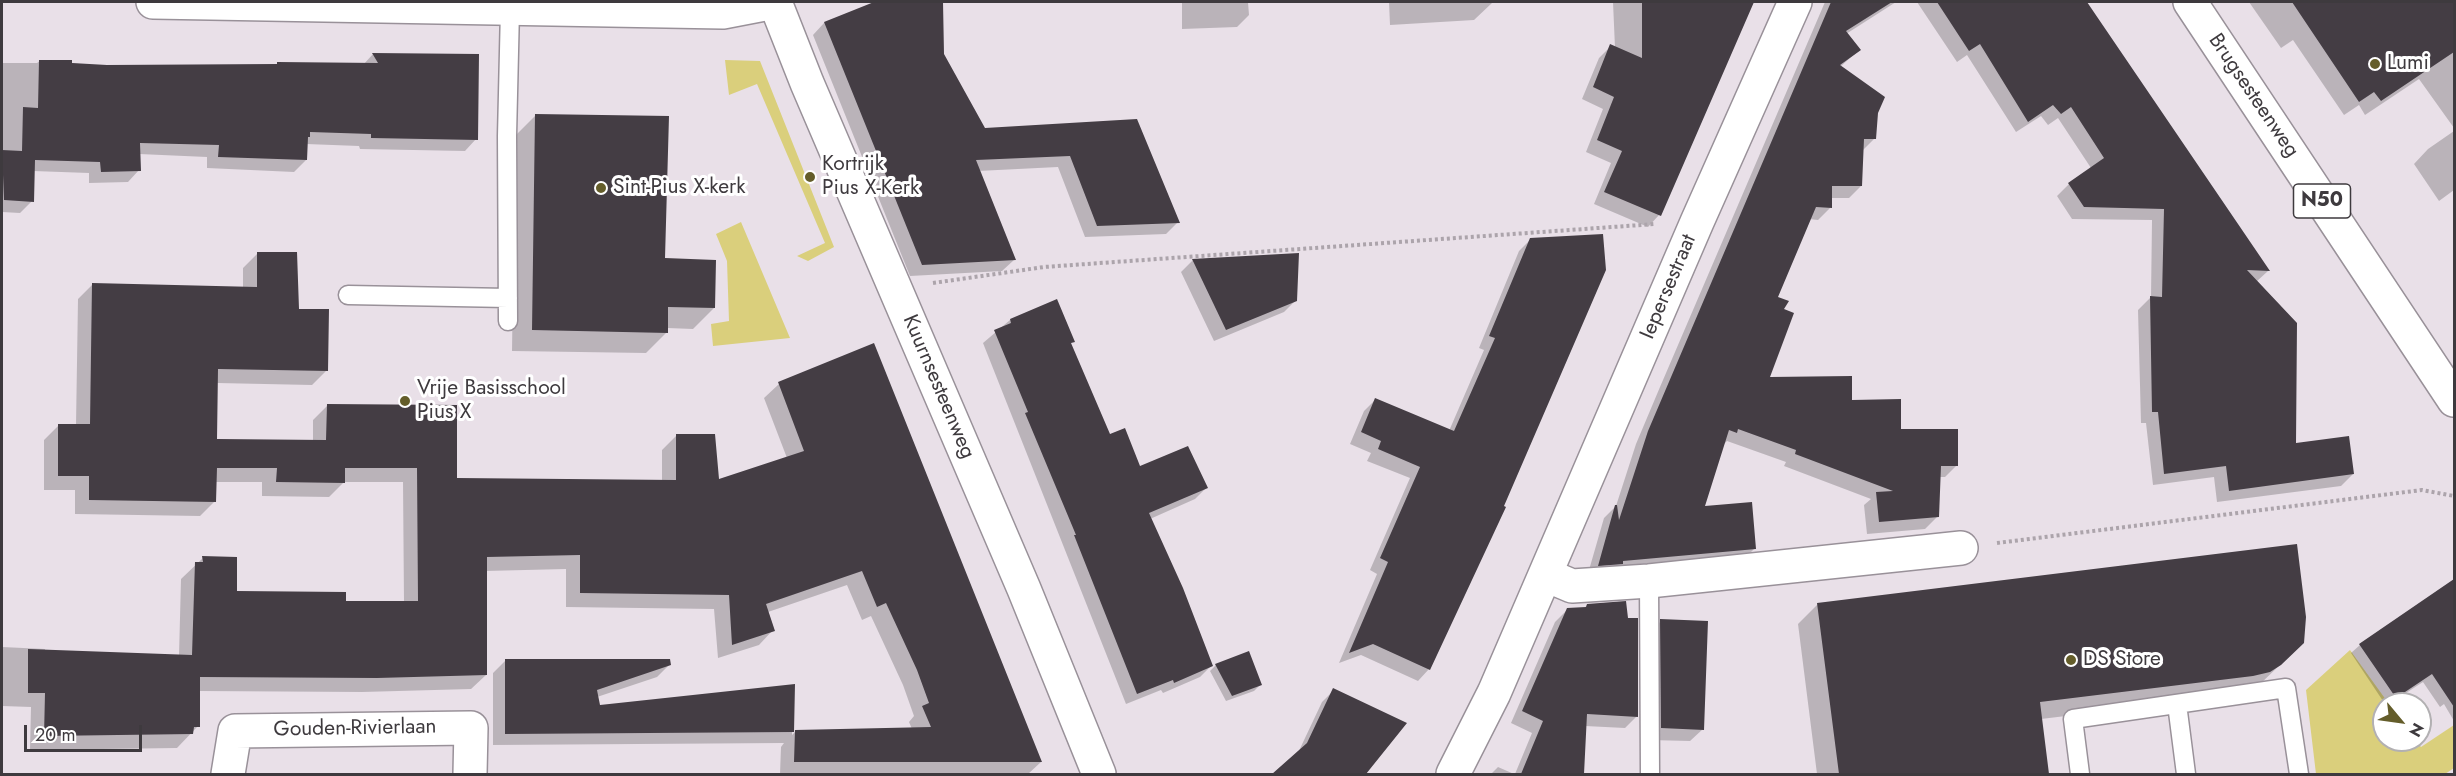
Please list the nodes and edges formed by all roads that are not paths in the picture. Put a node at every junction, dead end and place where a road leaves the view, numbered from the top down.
1 (153, 2) edge
2 (775, 2) edge
3 (1795, 2) edge
4 (2190, 2) edge
5 (510, 9) junction
6 (348, 295) dead end
7 (508, 298) junction
8 (508, 321) dead end
9 (2454, 400) edge
10 (1961, 548) road end
11 (1546, 575) junction
12 (1649, 581) junction
13 (2178, 704) junction
14 (228, 774) edge
15 (470, 774) edge
16 (1099, 774) edge
17 (1453, 774) edge
18 (1650, 774) edge
19 (2080, 774) edge
20 (2186, 774) edge
21 (2299, 774) edge

1 - 5 street
2 - 5 street
2 - 16 street, Kuurnsesteenweg
3 - 11 street, Iepersestraat
4 - 9 street, Brugsesteenweg / N50
5 - 7 lane
6 - 7 lane
7 - 8 lane
10 - 12 street
11 - 12 street
11 - 17 street, Iepersestraat
12 - 18 lane
13 - 19 lane
13 - 20 lane
13 - 21 lane
14 - 15 street, Gouden-Rivierlaan

